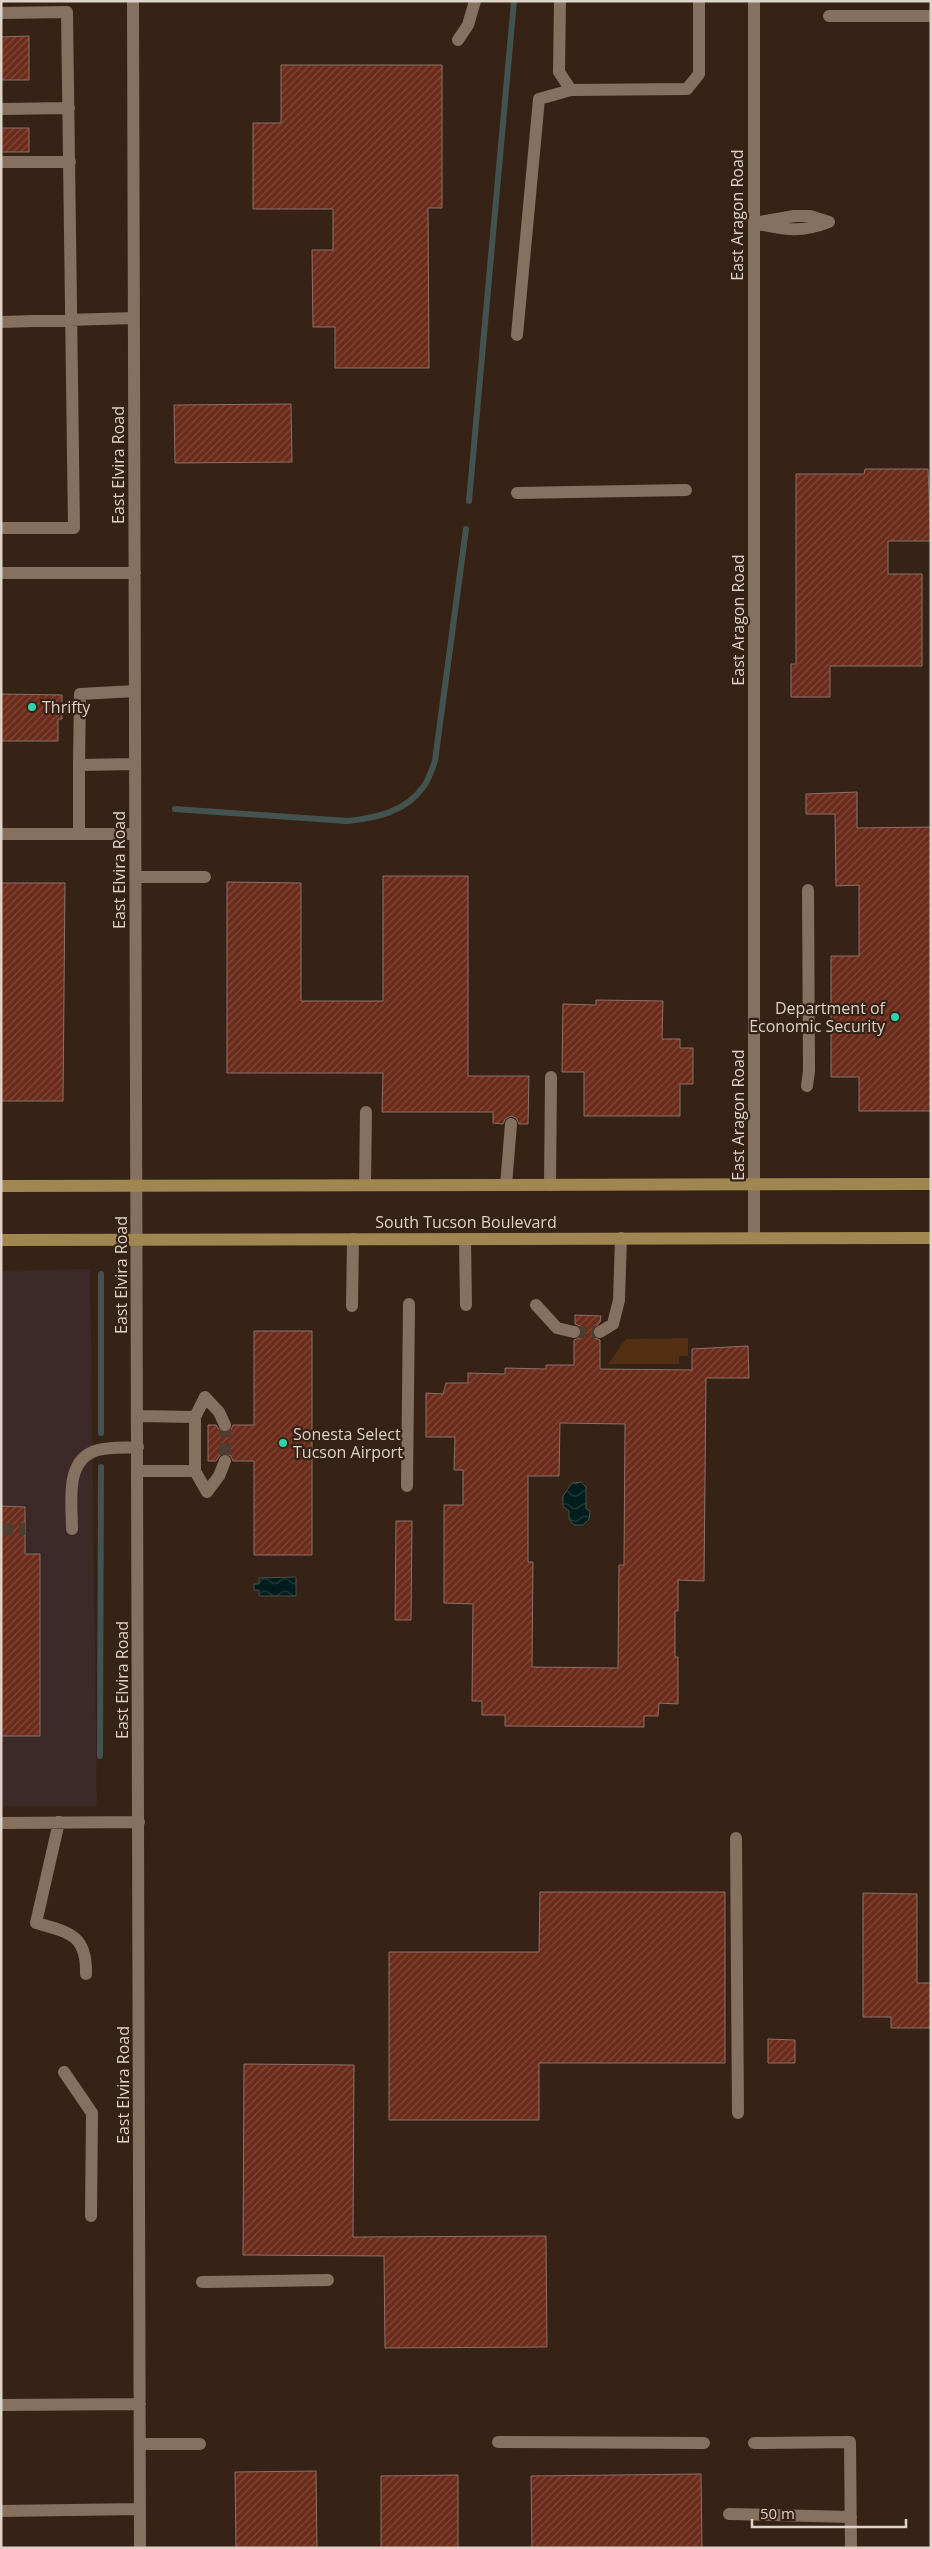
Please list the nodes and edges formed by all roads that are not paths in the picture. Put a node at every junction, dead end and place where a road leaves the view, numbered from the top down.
1 (133, 1) edge
2 (475, 1) edge
3 (560, 1) edge
4 (699, 1) edge
5 (754, 1) edge
6 (1, 13) edge
7 (829, 16) dead end
8 (931, 16) edge
9 (458, 40) dead end
10 (571, 90) junction
11 (68, 108) junction
12 (1, 109) edge
13 (1, 162) edge
14 (70, 162) junction
15 (134, 318) junction
16 (72, 321) junction
17 (1, 322) edge
18 (517, 335) dead end
19 (686, 490) dead end
20 (517, 493) dead end
21 (1, 528) edge
22 (1, 573) edge
23 (135, 573) junction
24 (135, 691) junction
25 (136, 764) junction
26 (79, 765) junction
27 (1, 834) edge
28 (79, 834) junction
29 (136, 834) junction
30 (136, 877) junction
31 (206, 877) dead end
32 (808, 890) dead end
33 (551, 1077) dead end
34 (806, 1086) dead end
35 (366, 1112) dead end
36 (511, 1124) dead end
37 (754, 1184) junction
38 (931, 1184) edge
39 (365, 1185) junction
40 (506, 1185) junction
41 (550, 1185) junction
42 (1, 1186) edge
43 (136, 1186) junction
44 (465, 1238) junction
45 (621, 1238) junction
46 (754, 1238) junction
47 (931, 1238) edge
48 (138, 1239) junction
49 (353, 1239) junction
50 (1, 1240) edge
51 (409, 1304) dead end
52 (466, 1305) dead end
53 (536, 1305) dead end
54 (352, 1306) dead end
55 (574, 1332) tunnel mouth
56 (600, 1332) dead end
57 (138, 1416) junction
58 (195, 1417) junction
59 (225, 1425) tunnel mouth
60 (138, 1447) junction
61 (225, 1461) tunnel mouth
62 (138, 1471) junction
63 (195, 1471) junction
64 (407, 1486) dead end
65 (72, 1529) dead end
66 (1, 1822) edge
67 (59, 1822) junction
68 (139, 1822) junction
69 (736, 1838) dead end
70 (86, 1974) dead end
71 (64, 2072) dead end
72 (738, 2113) dead end
73 (91, 2216) dead end
74 (328, 2280) dead end
75 (202, 2282) dead end
76 (140, 2404) junction
77 (1, 2405) edge
78 (498, 2442) dead end
79 (704, 2443) dead end
80 (754, 2443) dead end
81 (140, 2444) junction
82 (200, 2444) dead end
83 (140, 2509) junction
84 (1, 2511) edge
85 (729, 2514) dead end
86 (851, 2517) junction
87 (140, 2548) edge
88 (852, 2548) edge

1 - 15 street, East Elvira Road
2 - 9 street
3 - 10 street
4 - 10 street
5 - 37 street, East Aragon Road
6 - 11 street
7 - 8 street
10 - 18 street
11 - 12 street
11 - 14 street
13 - 14 street
14 - 16 street
15 - 16 street
15 - 23 street, East Elvira Road
16 - 17 street
16 - 21 street
19 - 20 street
22 - 23 street
23 - 24 street, East Elvira Road
24 - 25 street, East Elvira Road
24 - 26 street
25 - 26 street
25 - 29 street, East Elvira Road
26 - 28 street
27 - 28 street
28 - 29 street
29 - 30 street, East Elvira Road
30 - 31 street
30 - 43 street, East Elvira Road
32 - 34 street
33 - 41 street
35 - 39 street
36 - 40 street
37 - 38 main road
37 - 41 main road
37 - 46 street, East Aragon Road
39 - 40 main road
39 - 43 main road
40 - 41 main road
42 - 43 main road
43 - 48 street, East Elvira Road
44 - 45 main road, South Tucson Boulevard
44 - 49 main road, South Tucson Boulevard
44 - 52 street
45 - 46 main road, South Tucson Boulevard
45 - 56 street
46 - 47 main road, South Tucson Boulevard
48 - 49 main road, South Tucson Boulevard
48 - 50 main road, South Tucson Boulevard
48 - 57 street, East Elvira Road
49 - 54 street
51 - 64 street
53 - 55 street
57 - 58 street
57 - 60 street, East Elvira Road
58 - 59 street
58 - 63 street
60 - 62 street, East Elvira Road
60 - 65 street
61 - 63 street
62 - 63 street
62 - 68 street, East Elvira Road
66 - 67 street
67 - 68 street
67 - 70 street
68 - 76 street, East Elvira Road
69 - 72 street
71 - 73 street
74 - 75 street
76 - 77 street
76 - 81 street, East Elvira Road
78 - 79 street
80 - 86 street
81 - 82 street
81 - 83 street, East Elvira Road
83 - 84 street
83 - 87 street, East Elvira Road
85 - 86 street
86 - 88 street

